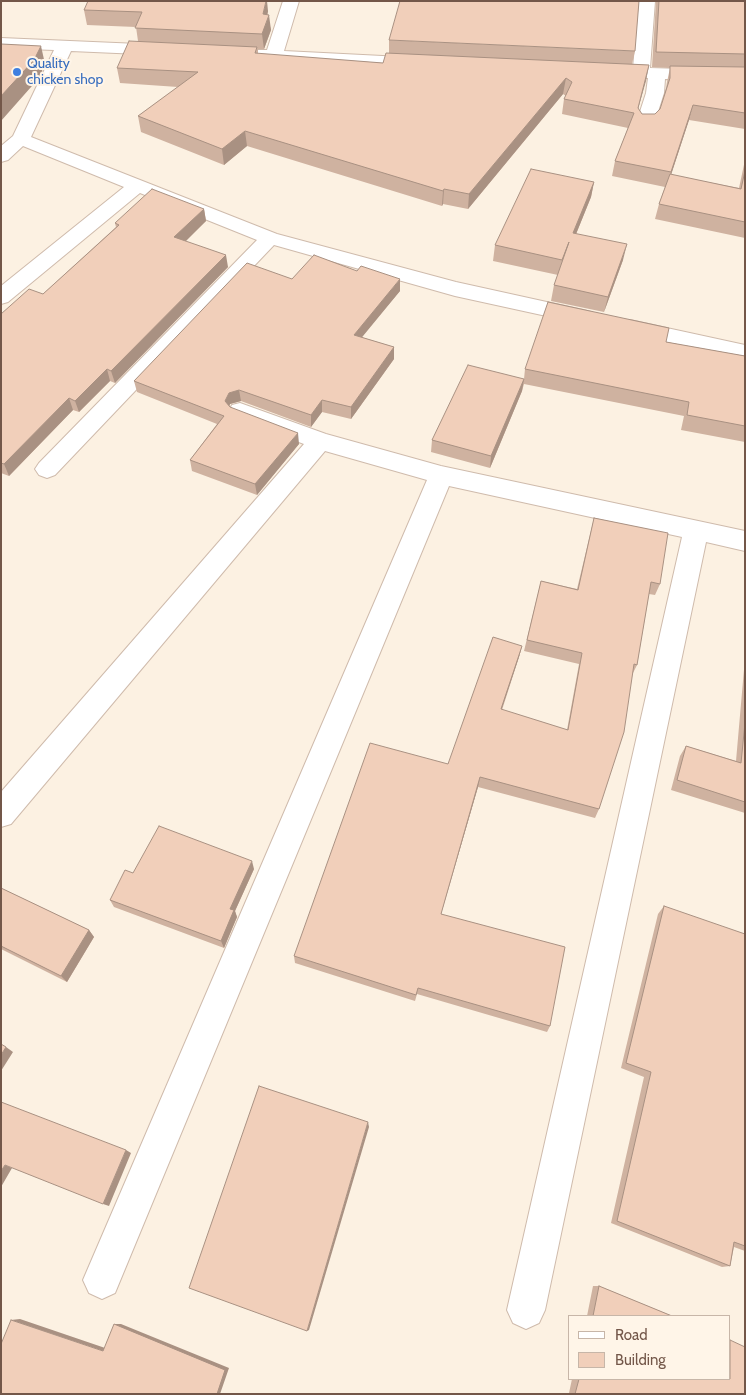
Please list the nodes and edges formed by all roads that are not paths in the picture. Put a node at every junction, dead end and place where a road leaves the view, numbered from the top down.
1 (291, 1) edge
2 (647, 1) edge
3 (1, 43) edge
4 (65, 45) junction
5 (175, 50) edge
6 (235, 53) edge
7 (274, 55) junction
8 (443, 64) edge
9 (592, 71) edge
10 (649, 74) junction
11 (745, 76) edge
12 (645, 124) edge
13 (21, 139) junction
14 (1, 156) edge
15 (137, 186) junction
16 (270, 238) junction
17 (1, 297) edge
18 (745, 352) edge
19 (240, 411) edge
20 (320, 441) junction
21 (47, 469) dead end
22 (441, 475) junction
23 (696, 530) junction
24 (745, 541) edge
25 (1, 814) edge
26 (102, 1280) dead end
27 (526, 1310) dead end

1 - 7 street
2 - 10 street
3 - 4 street
4 - 5 street
4 - 13 street
6 - 7 street
7 - 8 street
9 - 10 street
10 - 11 street
10 - 12 street
13 - 14 street
13 - 15 street
15 - 16 street
15 - 17 street
16 - 18 street
16 - 21 street
19 - 20 street
20 - 22 street
20 - 25 street
22 - 23 street
22 - 26 street
23 - 24 street
23 - 27 street

